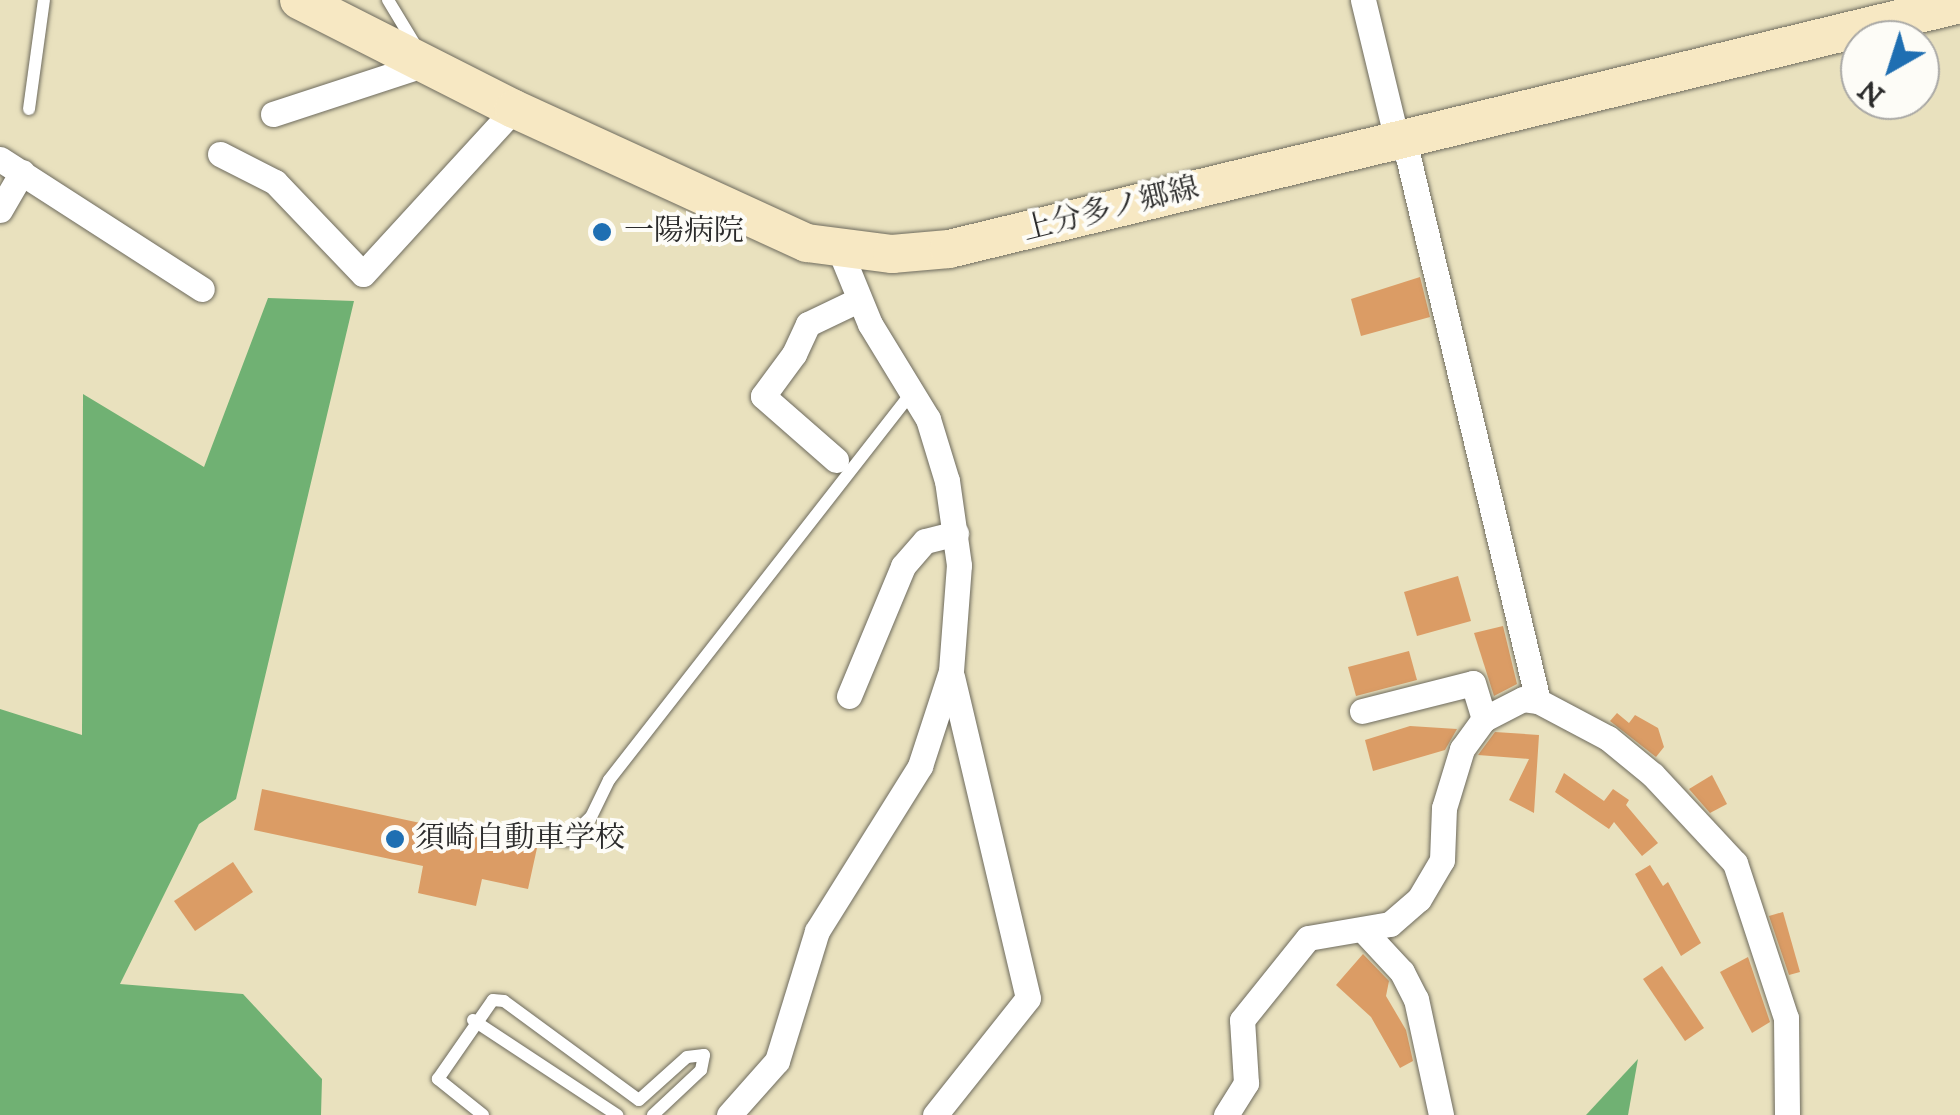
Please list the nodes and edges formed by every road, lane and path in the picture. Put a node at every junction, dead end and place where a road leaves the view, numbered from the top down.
1 (44, 0) edge
2 (299, 0) edge
3 (388, 0) edge
4 (1363, 0) edge
5 (1960, 4) edge
6 (428, 61) junction
7 (514, 109) junction
8 (29, 110) dead end
9 (273, 114) dead end
10 (1397, 141) junction
11 (220, 154) dead end
12 (11, 165) edge
13 (0, 210) edge
14 (840, 251) junction
15 (202, 289) dead end
16 (858, 300) junction
17 (912, 392) junction
18 (836, 460) dead end
19 (956, 533) junction
20 (951, 670) junction
21 (849, 696) dead end
22 (1538, 700) junction
23 (1362, 711) dead end
24 (1484, 719) junction
25 (545, 835) dead end
26 (1363, 930) junction
27 (473, 1020) junction
28 (483, 1115) edge
29 (618, 1115) edge
30 (652, 1115) edge
31 (729, 1115) edge
32 (935, 1115) edge
33 (1226, 1115) edge
34 (1441, 1115) edge
35 (1787, 1115) edge

1 - 8 lane
2 - 6 main road, 上分多ノ郷線
3 - 6 lane
4 - 10 street
5 - 10 main road, 上分多ノ郷線
6 - 7 main road, 上分多ノ郷線
6 - 9 street
7 - 11 street
7 - 14 main road, 上分多ノ郷線
10 - 14 main road, 上分多ノ郷線
10 - 22 street
12 - 13 street
12 - 15 street
14 - 16 street
16 - 17 street
16 - 18 street
17 - 19 street
17 - 25 lane
19 - 20 street
19 - 21 street
20 - 31 street
20 - 32 street
22 - 24 street
22 - 35 street
23 - 24 street
24 - 26 street
26 - 33 street
26 - 34 street
27 - 28 lane
27 - 29 lane
27 - 30 lane

